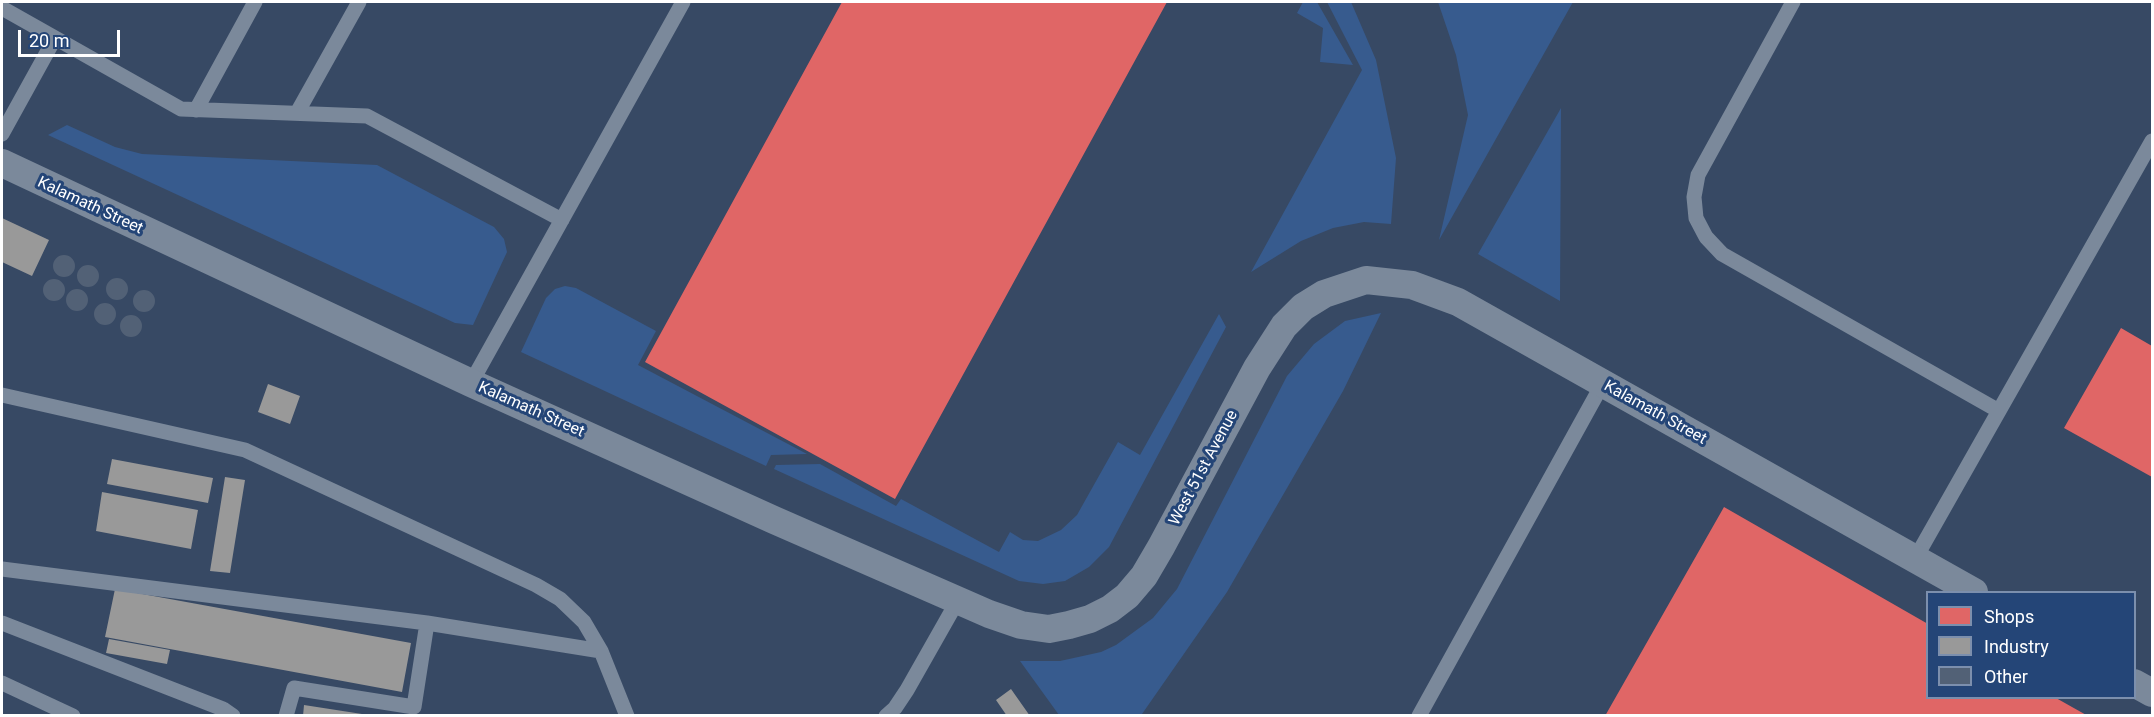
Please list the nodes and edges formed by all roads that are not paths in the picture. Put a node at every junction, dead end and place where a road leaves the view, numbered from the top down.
1 (255, 2) edge
2 (359, 2) edge
3 (683, 2) edge
4 (1793, 2) edge
5 (2, 8) edge
6 (55, 38) junction
7 (196, 110) junction
8 (297, 113) junction
9 (2, 134) edge
10 (2152, 141) edge
11 (2, 163) edge
12 (562, 220) junction
13 (1324, 294) joint
14 (471, 383) junction
15 (1603, 383) junction
16 (2, 395) edge
17 (1999, 411) junction
18 (1915, 559) junction
19 (2, 569) edge
20 (1972, 591) edge
21 (958, 600) junction
22 (2, 623) edge
23 (427, 624) junction
24 (1069, 625) joint
25 (601, 651) junction
26 (2, 683) edge
27 (2136, 684) edge
28 (2152, 693) edge
29 (73, 716) edge
30 (233, 716) edge
31 (286, 716) edge
32 (627, 716) edge
33 (886, 716) edge
34 (1419, 716) edge

1 - 7 lane
2 - 8 lane
3 - 12 lane
4 - 17 lane
5 - 6 lane
6 - 7 lane
6 - 9 lane
7 - 8 lane
8 - 12 lane
10 - 17 lane
11 - 14 street, Kalamath Street
12 - 14 lane
13 - 15 street, Kalamath Street
13 - 24 street, West 51st Avenue
14 - 21 street, Kalamath Street
15 - 18 street, Kalamath Street
15 - 34 lane
16 - 25 lane
17 - 18 lane
18 - 20 street, Kalamath Street
19 - 23 lane
21 - 24 street, Kalamath Street
21 - 33 lane
22 - 30 lane
23 - 25 lane
23 - 31 lane
25 - 32 lane
26 - 29 lane
27 - 28 street

